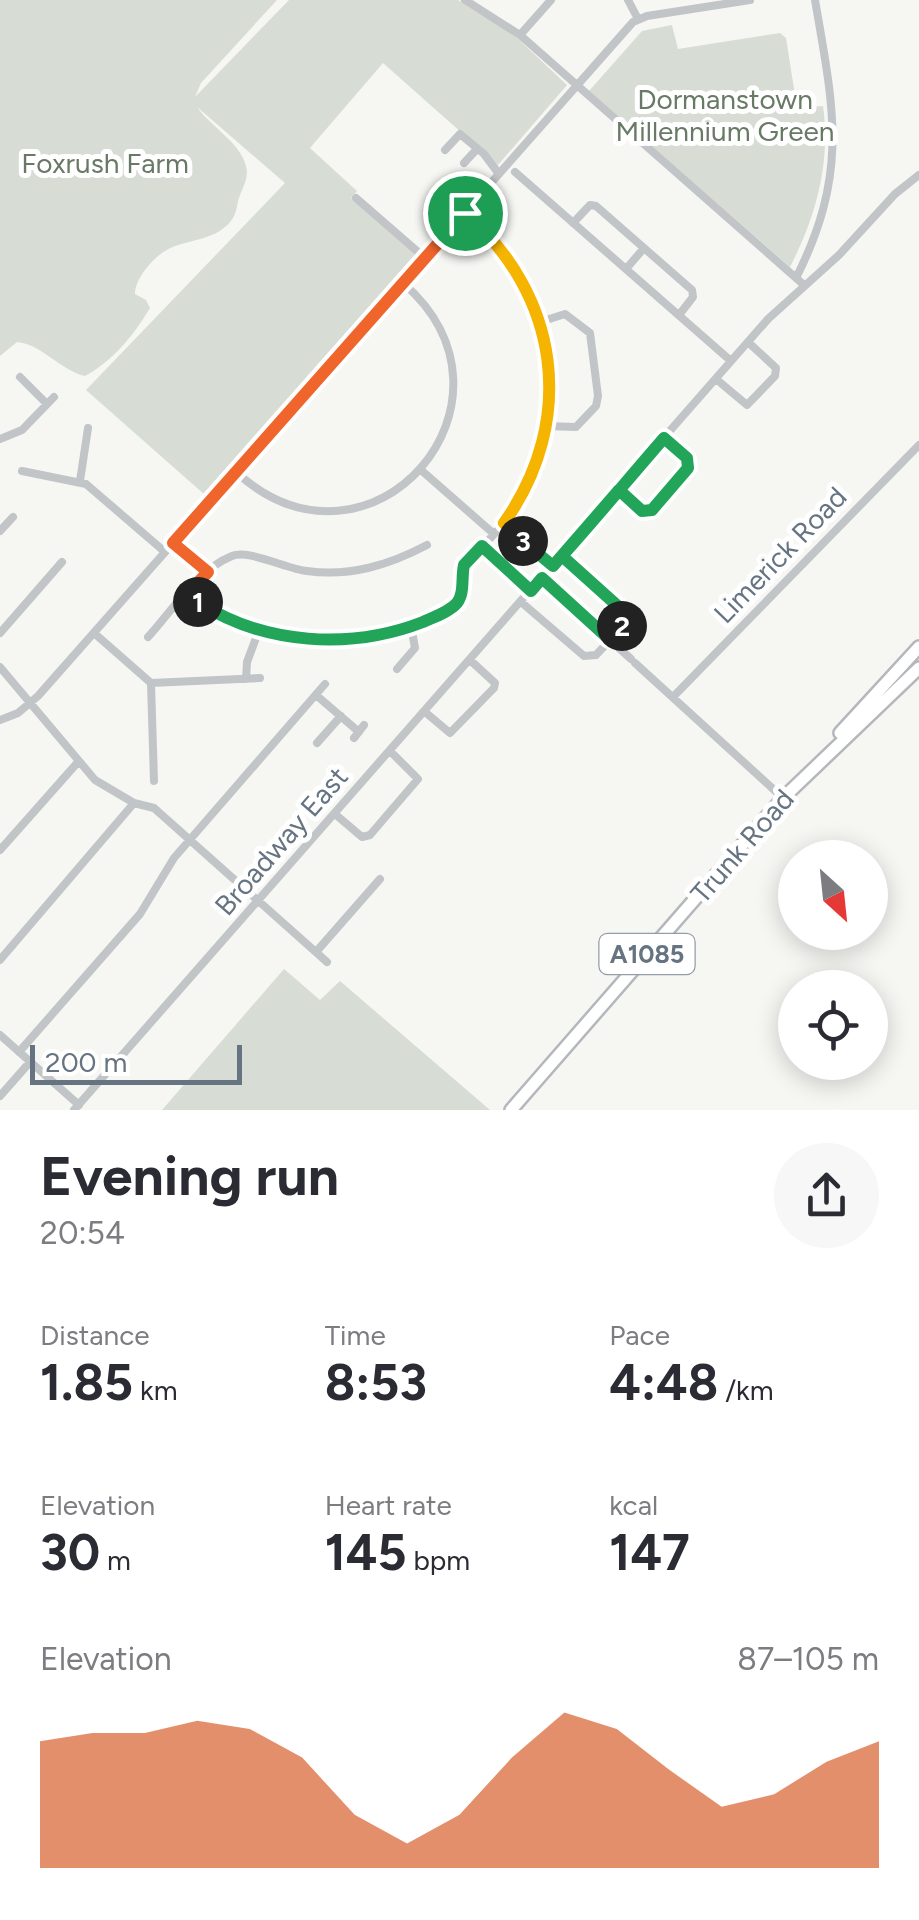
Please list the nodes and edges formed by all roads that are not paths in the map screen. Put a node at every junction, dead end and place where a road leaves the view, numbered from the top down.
1 (465, 0) edge
2 (551, 0) edge
3 (628, 0) edge
4 (750, 0) edge
5 (815, 0) edge
6 (638, 18) junction
7 (520, 35) junction
8 (577, 86) junction
9 (478, 149) junction
10 (445, 150) dead end
11 (464, 163) dead end
12 (516, 172) dead end
13 (499, 174) junction
14 (919, 175) edge
15 (356, 198) dead end
16 (465, 213) junction
17 (573, 223) junction
18 (644, 248) junction
19 (810, 251) junction
20 (425, 258) junction
21 (829, 264) junction
22 (626, 269) junction
23 (796, 278) junction
24 (403, 284) junction
25 (804, 285) junction
26 (679, 315) junction
27 (540, 322) junction
28 (748, 342) junction
29 (732, 362) junction
30 (19, 377) dead end
31 (716, 379) junction
32 (546, 426) junction
33 (88, 428) dead end
34 (0, 438) edge
35 (664, 438) junction
36 (86, 441) junction
37 (99, 443) dead end
38 (919, 445) edge
39 (421, 470) junction
40 (22, 472) dead end
41 (236, 472) junction
42 (37, 474) junction
43 (80, 481) junction
44 (35, 487) dead end
45 (619, 490) junction
46 (12, 517) dead end
47 (504, 523) junction
48 (0, 531) edge
49 (494, 534) junction
50 (173, 543) junction
51 (401, 546) dead end
52 (427, 546) dead end
53 (482, 546) junction
54 (165, 552) junction
55 (406, 556) junction
56 (562, 556) junction
57 (62, 562) dead end
58 (553, 566) junction
59 (208, 572) junction
60 (542, 578) junction
61 (531, 591) junction
62 (187, 594) junction
63 (522, 602) junction
64 (158, 626) junction
65 (411, 626) junction
66 (259, 630) junction
67 (0, 633) edge
68 (94, 633) junction
69 (166, 634) dead end
70 (148, 637) dead end
71 (610, 640) junction
72 (919, 647) edge
73 (470, 660) junction
74 (0, 668) edge
75 (919, 668) edge
76 (397, 669) dead end
77 (246, 678) junction
78 (260, 678) dead end
79 (151, 683) junction
80 (325, 684) dead end
81 (316, 694) junction
82 (673, 697) junction
83 (30, 703) junction
84 (425, 712) junction
85 (340, 716) junction
86 (0, 720) edge
87 (359, 732) dead end
88 (317, 744) dead end
89 (390, 751) junction
90 (78, 762) junction
91 (816, 764) junction
92 (154, 782) dead end
93 (783, 798) junction
94 (134, 803) junction
95 (335, 814) junction
96 (189, 840) junction
97 (0, 850) edge
98 (380, 879) dead end
99 (258, 901) junction
100 (316, 952) junction
101 (0, 960) edge
102 (327, 962) dead end
103 (0, 1035) edge
104 (19, 1052) junction
105 (30, 1062) junction
106 (0, 1096) edge
107 (77, 1107) edge
108 (511, 1110) edge

1 - 7 street
2 - 7 street
3 - 6 street
4 - 6 street
5 - 19 street
6 - 8 street
7 - 8 street
8 - 13 street
8 - 23 street
9 - 10 street
9 - 11 street
9 - 13 street
12 - 17 street
13 - 16 street
14 - 21 street, Broadway East
15 - 20 street
16 - 20 street
16 - 27 street
17 - 18 street
17 - 22 street
18 - 22 street
18 - 26 street
19 - 21 street
19 - 23 street
20 - 24 street
21 - 25 street, Broadway East
22 - 26 street
23 - 25 street
24 - 39 street
24 - 41 street
25 - 28 street, Broadway East
26 - 29 street
27 - 32 street
27 - 32 street
28 - 29 street, Broadway East
28 - 31 street
29 - 31 street, Broadway East
30 - 34 street
31 - 35 street, Broadway East
32 - 47 street
33 - 36 street
35 - 45 street, Broadway East
35 - 45 street
36 - 37 street
36 - 43 street
38 - 82 street, Limerick Road
39 - 41 street
39 - 49 street
40 - 42 street
41 - 50 street
42 - 43 street
42 - 44 street
43 - 54 street
45 - 56 street, Broadway East
46 - 48 street
47 - 49 street
47 - 58 street
49 - 53 street
50 - 54 street
50 - 59 street
51 - 55 street
52 - 55 street
53 - 61 street
53 - 65 street
54 - 68 street
55 - 59 street
56 - 58 street, Broadway East
56 - 71 street
57 - 67 street
58 - 60 street, Broadway East
59 - 62 street
60 - 61 street, Broadway East
60 - 71 street
61 - 63 street, Broadway East
62 - 64 street
62 - 66 street
63 - 71 street
63 - 73 street, Broadway East
64 - 69 street
64 - 70 street
65 - 66 street
65 - 76 street
66 - 77 street
68 - 79 street
68 - 83 street
71 - 82 street
72 - 91 main road, Trunk Road / A1085
73 - 84 street, Broadway East
73 - 84 street
74 - 83 street
75 - 91 main road, Trunk Road / A1085
77 - 78 street
77 - 79 street
79 - 92 street
80 - 81 street
81 - 85 street
81 - 96 street
82 - 93 street
83 - 86 street
83 - 90 street
84 - 89 street, Broadway East
85 - 87 street
85 - 88 street
89 - 95 street, Broadway East
89 - 95 street
90 - 94 street
90 - 97 street
91 - 93 main road, Trunk Road / A1085
93 - 108 main road, Trunk Road / A1085
94 - 96 street
94 - 101 street
95 - 99 street, Broadway East
96 - 99 street
96 - 104 street
98 - 100 street
99 - 100 street
99 - 107 street, Broadway East
100 - 102 street
103 - 104 street
104 - 105 street
105 - 106 street
105 - 107 street

